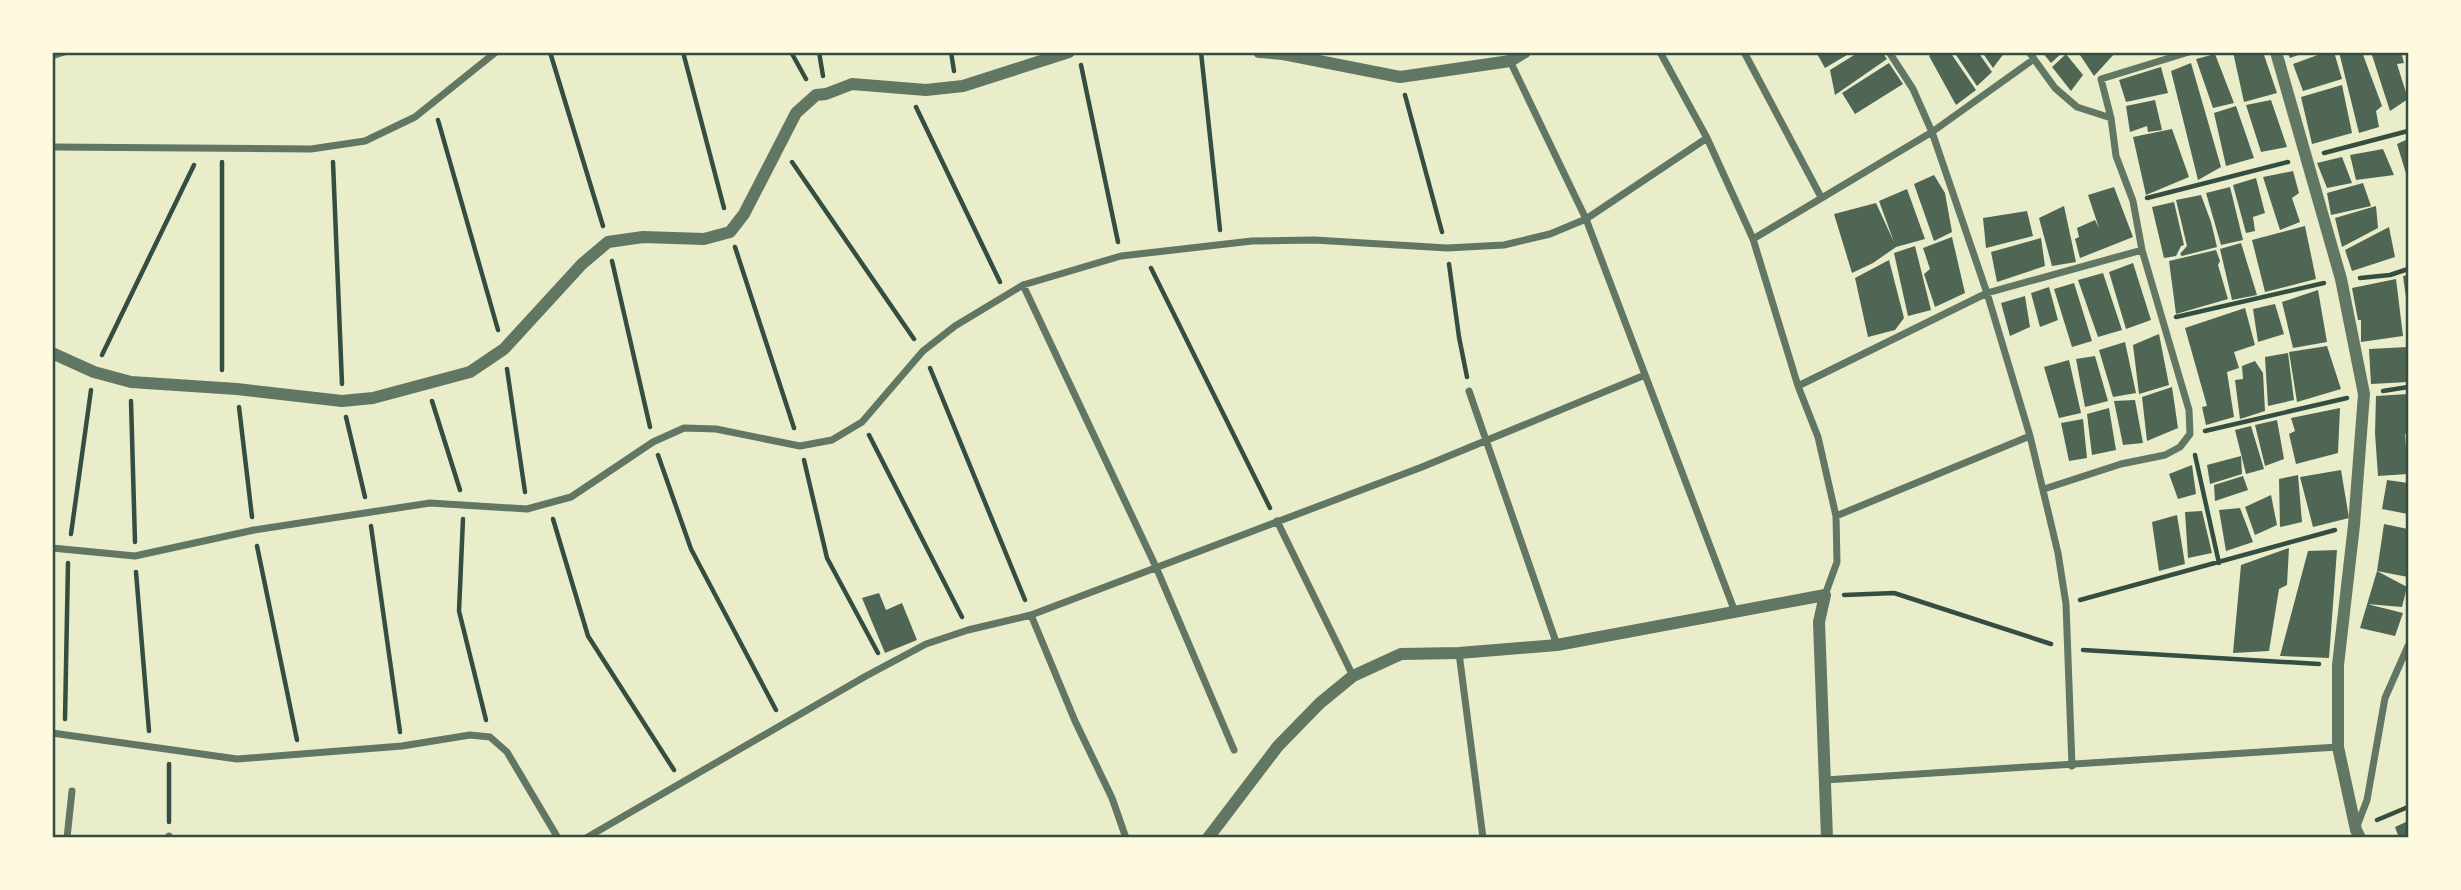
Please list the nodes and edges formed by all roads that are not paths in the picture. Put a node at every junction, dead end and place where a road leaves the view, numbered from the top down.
1 (64, 52) edge
2 (496, 52) edge
3 (1069, 52) edge
4 (1259, 52) edge
5 (1525, 52) edge
6 (1660, 52) edge
7 (1744, 52) edge
8 (1889, 52) edge
9 (2189, 52) edge
10 (2276, 52) edge
11 (52, 56) edge
12 (2031, 56) edge
13 (1510, 61) junction
14 (2111, 118) junction
15 (1932, 132) junction
16 (1707, 138) junction
17 (52, 147) edge
18 (1821, 197) junction
19 (1586, 219) junction
20 (1753, 239) junction
21 (2142, 250) junction
22 (1023, 285) junction
23 (1987, 293) junction
24 (52, 353) edge
25 (1645, 375) junction
26 (1798, 386) junction
27 (1469, 391) road end
28 (2031, 436) junction
29 (1486, 441) junction
30 (2044, 489) junction
31 (1836, 516) junction
32 (1277, 521) junction
33 (52, 548) edge
34 (1156, 567) junction
35 (1825, 595) junction
36 (1735, 612) junction
37 (1031, 615) junction
38 (1557, 645) junction
39 (2409, 646) edge
40 (1459, 653) junction
41 (1353, 676) junction
42 (52, 733) edge
43 (2339, 747) junction
44 (1234, 750) dead end
45 (2072, 766) junction
46 (1825, 780) junction
47 (72, 791) dead end
48 (2358, 834) edge
49 (67, 838) edge
50 (558, 838) edge
51 (586, 838) edge
52 (1126, 838) edge
53 (1208, 838) edge
54 (1483, 838) edge
55 (1827, 838) edge

1 - 11 street
2 - 17 street
3 - 24 street
4 - 13 street
5 - 13 street
6 - 16 street
7 - 18 street
8 - 15 street
9 - 14 street
10 - 43 street
12 - 14 street
12 - 15 street
13 - 19 street
14 - 21 street
15 - 18 street
15 - 23 street
16 - 19 street
16 - 20 street
18 - 20 street
19 - 22 street
19 - 25 street
20 - 26 street
21 - 23 street
21 - 30 street
22 - 33 street
22 - 34 street
23 - 26 street
23 - 28 street
25 - 29 street
25 - 36 street
26 - 31 street
27 - 29 street
28 - 30 street
28 - 31 street
29 - 32 street
29 - 38 street
30 - 45 street
31 - 35 street
32 - 34 street
32 - 41 street
34 - 37 street
34 - 44 street
35 - 36 street
35 - 46 street
36 - 38 street
37 - 51 street
37 - 52 street
38 - 40 street
39 - 48 street
40 - 41 street
40 - 54 street
41 - 53 street
42 - 50 street
43 - 45 street
43 - 48 street
45 - 46 street
46 - 55 street
47 - 49 street

